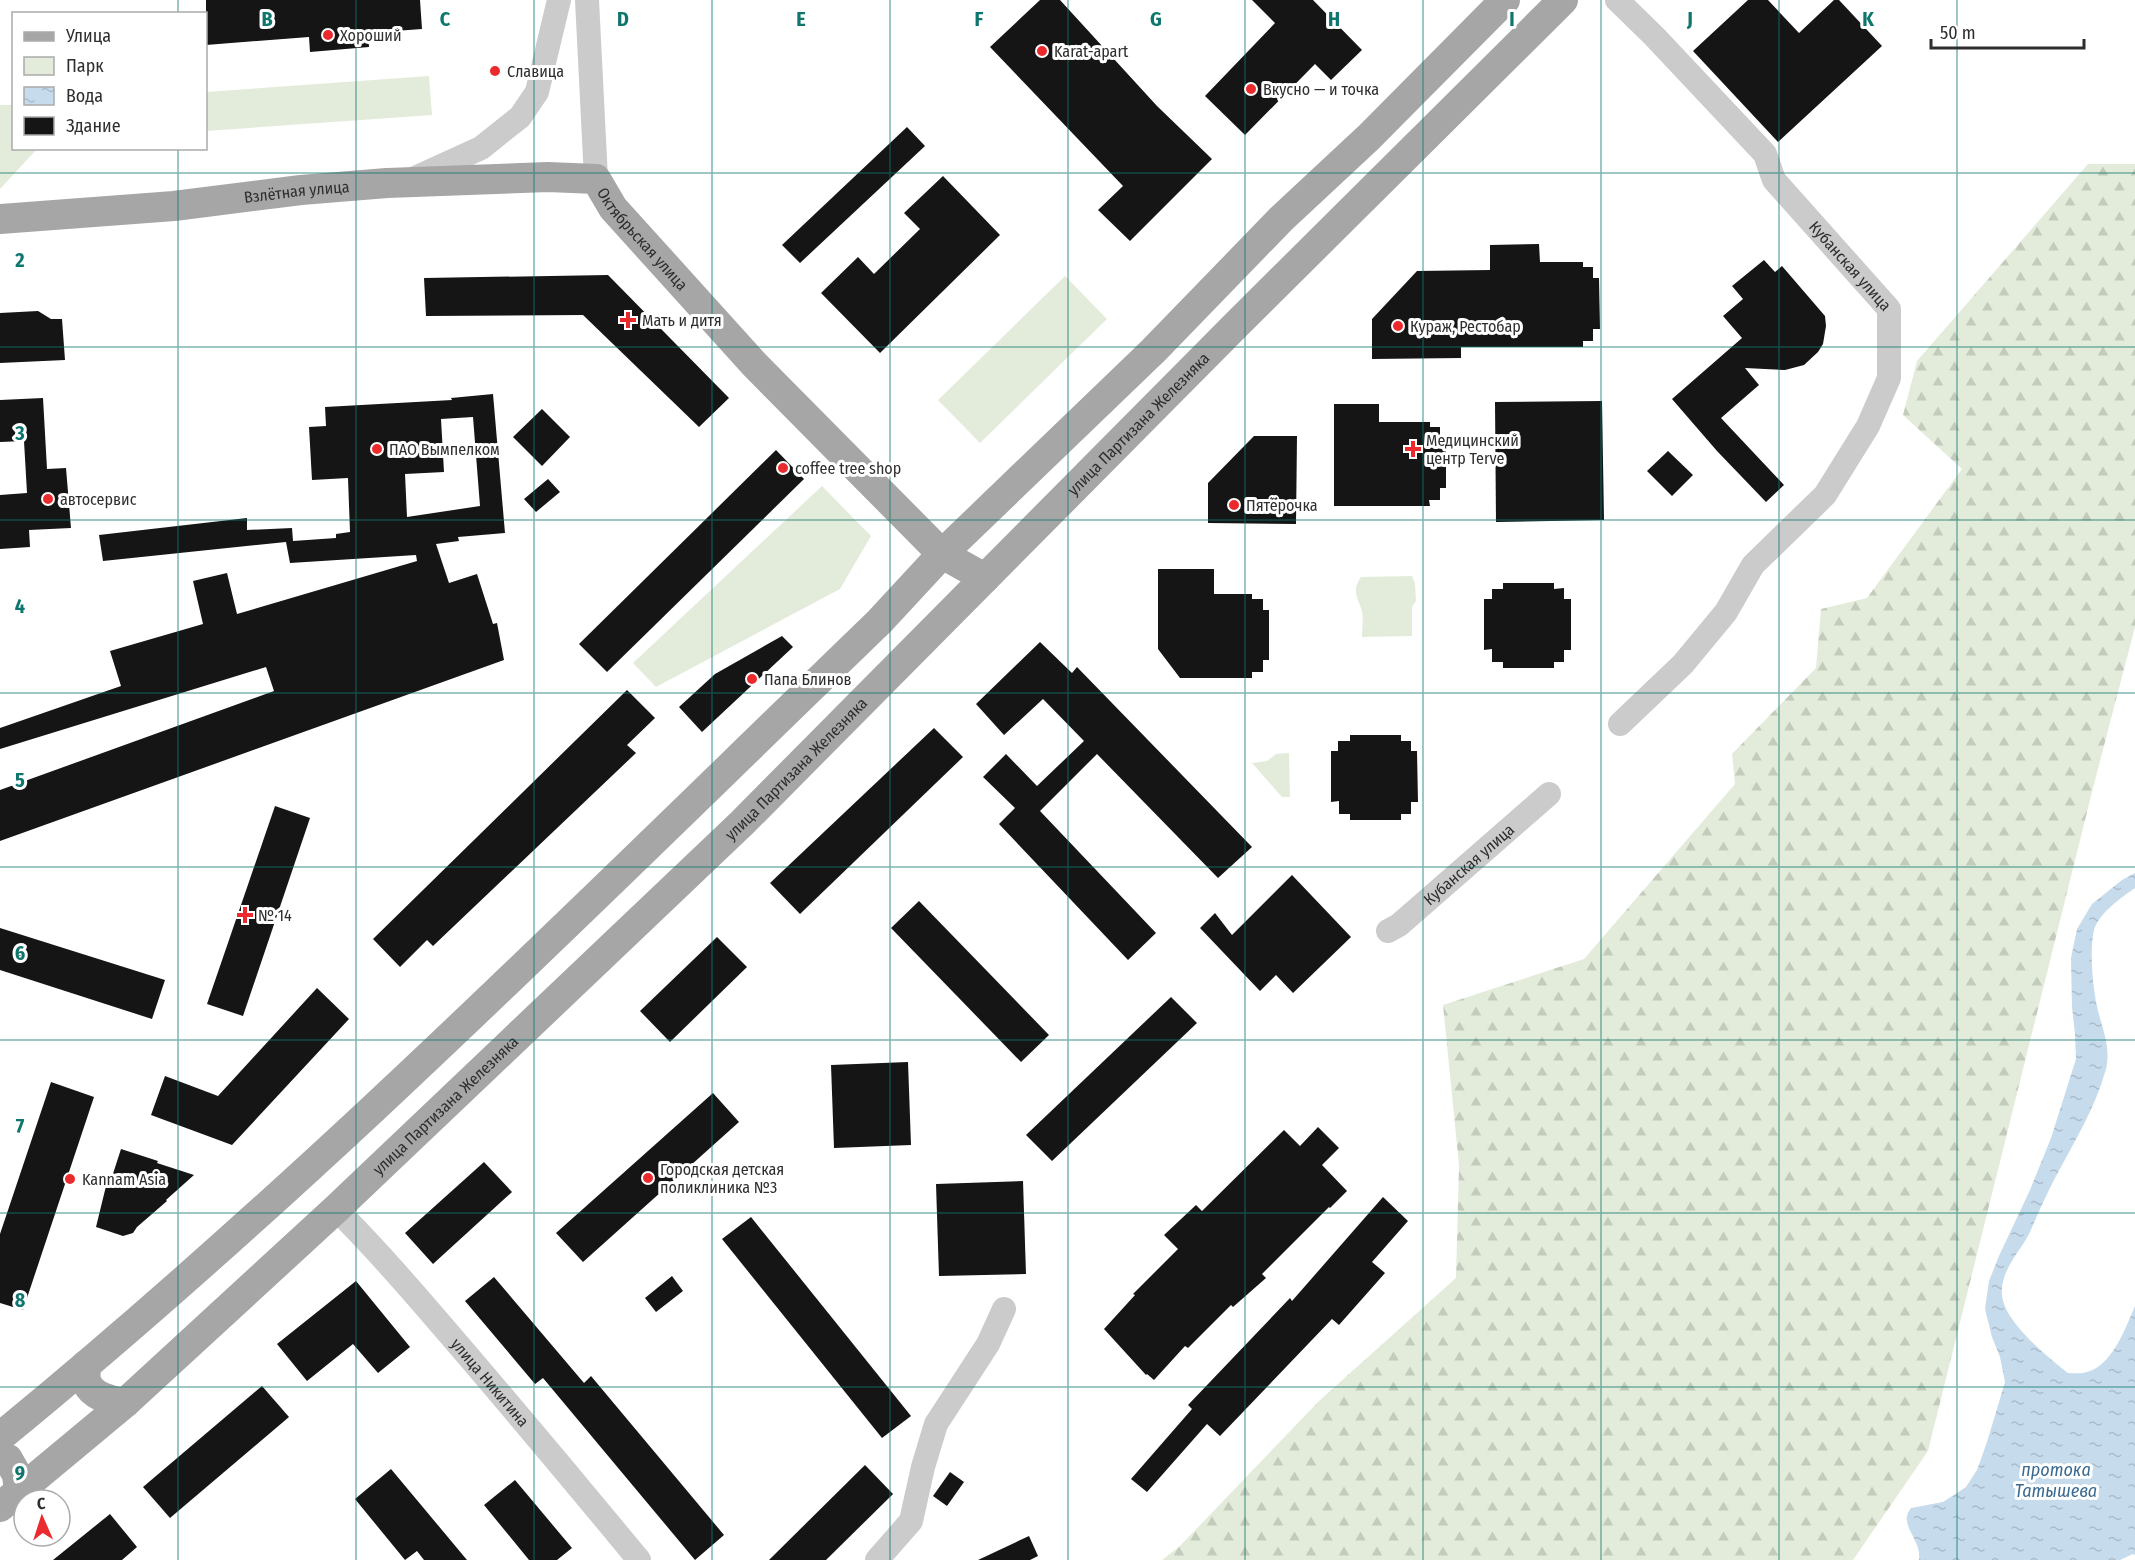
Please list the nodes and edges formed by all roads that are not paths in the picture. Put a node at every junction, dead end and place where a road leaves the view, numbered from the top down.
1 (559, 0) edge
2 (587, 0) edge
3 (1505, 0) edge
4 (1563, 0) edge
5 (1617, 0) edge
6 (596, 179) junction
7 (409, 181) junction
8 (0, 219) edge
9 (942, 554) junction
10 (985, 578) junction
11 (1620, 724) dead end
12 (1549, 794) dead end
13 (1388, 931) dead end
14 (336, 1209) junction
15 (1004, 1309) dead end
16 (86, 1365) junction
17 (125, 1403) junction
18 (0, 1437) edge
19 (0, 1457) edge
20 (10, 1500) edge
21 (639, 1560) edge
22 (877, 1560) edge

1 - 7 street
2 - 6 street, Октябрьская улица
3 - 9 main road
4 - 10 main road, улица Партизана Железняка
5 - 11 street, Кубанская улица
6 - 7 main road, Взлётная улица
6 - 9 main road, Октябрьская улица
7 - 8 main road, Взлётная улица
9 - 10 main road, Октябрьская улица
9 - 16 main road
10 - 14 main road, улица Партизана Железняка
12 - 13 street, Кубанская улица
14 - 17 main road, улица Партизана Железняка
14 - 21 street, улица Никитина
15 - 22 street
16 - 17 main road
16 - 18 main road
17 - 20 main road, улица Партизана Железняка
19 - 20 main road

